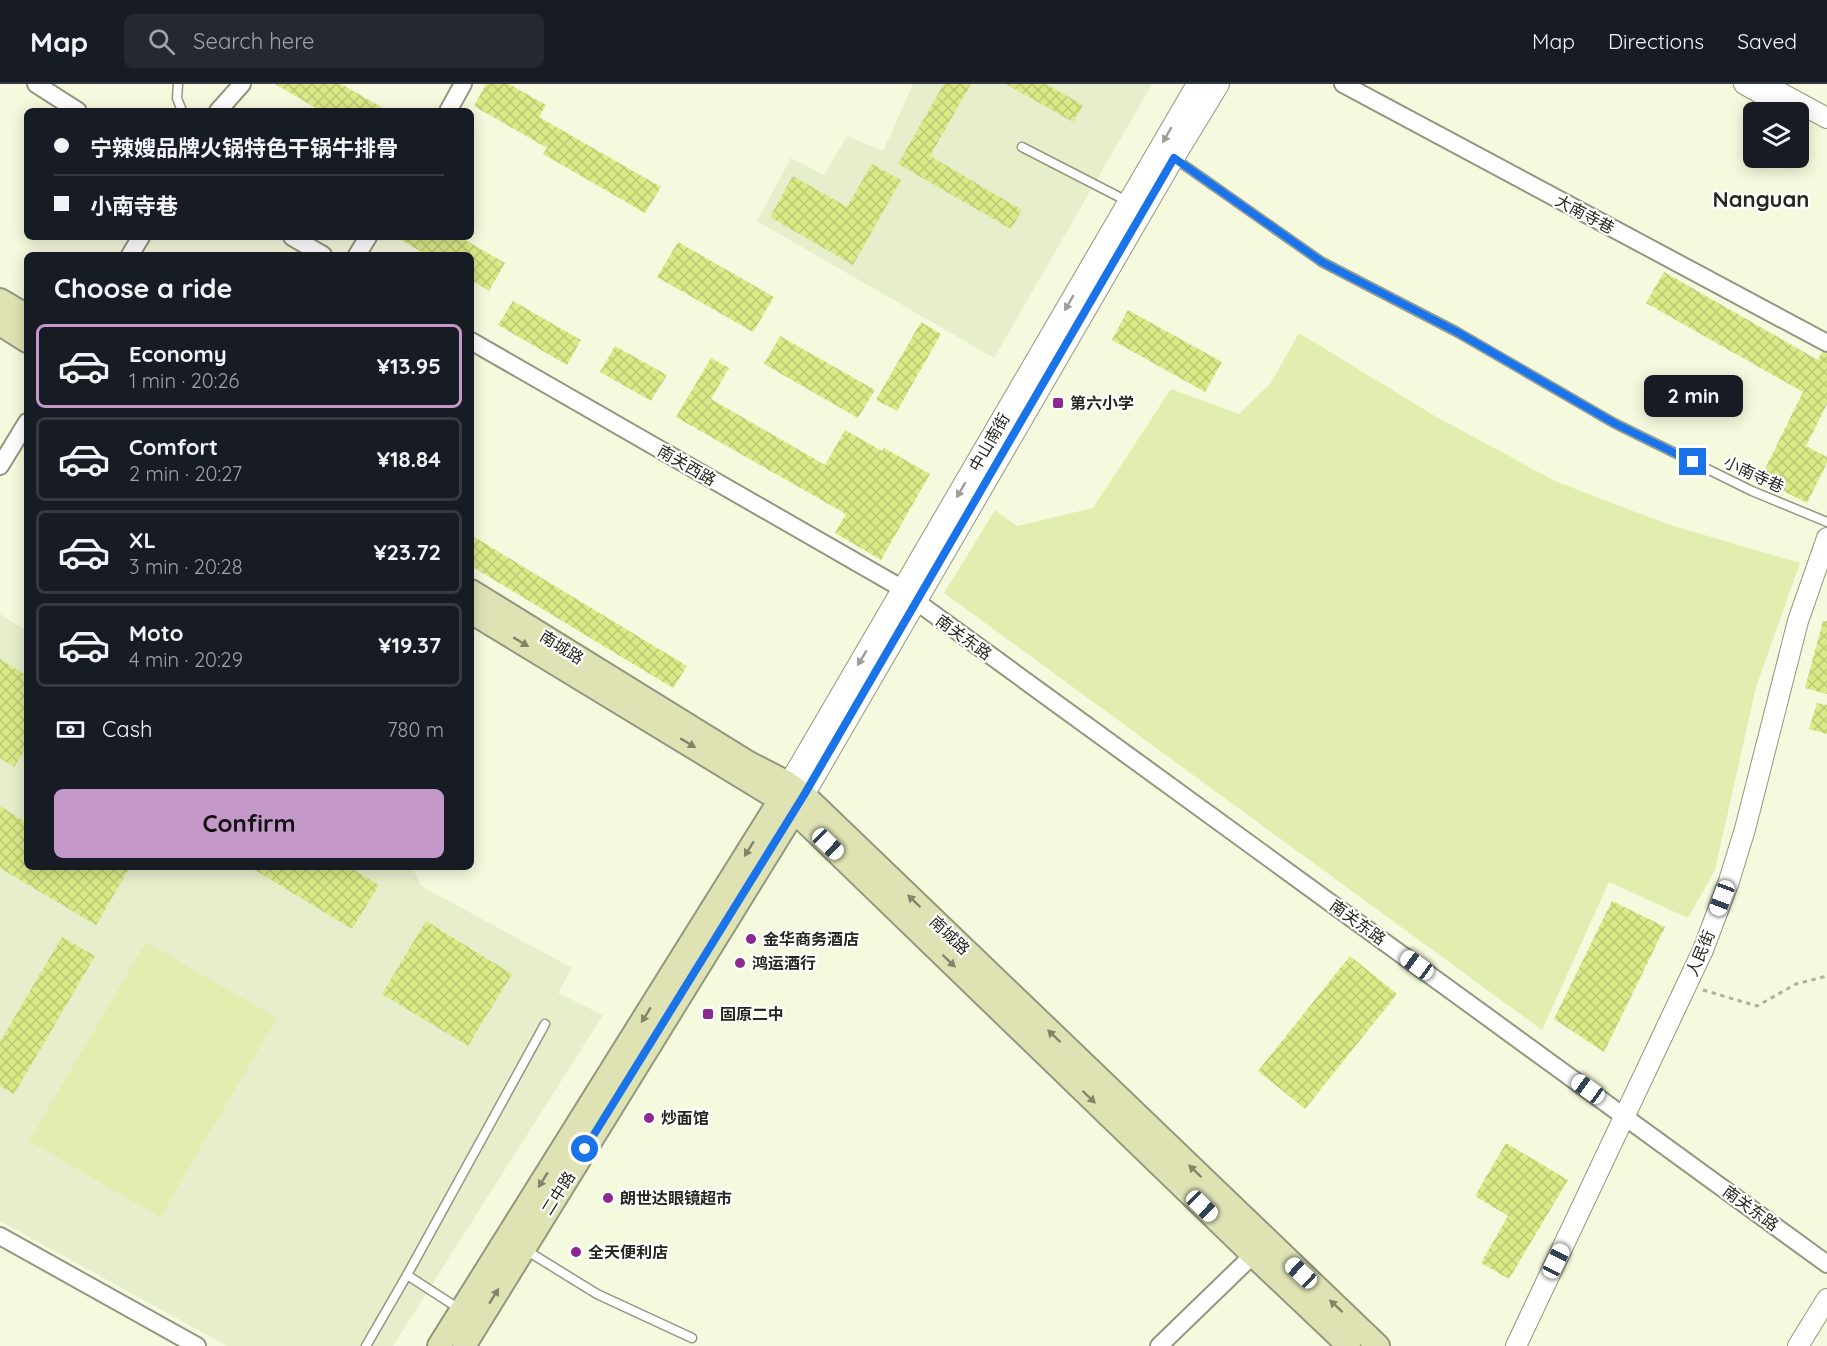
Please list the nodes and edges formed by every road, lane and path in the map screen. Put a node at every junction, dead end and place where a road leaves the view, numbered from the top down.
1 (36, 84) edge
2 (178, 84) edge
3 (463, 84) edge
4 (1197, 84) edge
5 (1219, 84) edge
6 (1342, 84) edge
7 (1744, 84) edge
8 (1764, 84) edge
9 (237, 85) edge
10 (1777, 102) edge
11 (73, 108) edge
12 (181, 108) edge
13 (220, 108) edge
14 (450, 108) edge
15 (1827, 118) edge
16 (1809, 119) edge
17 (1827, 129) edge
18 (1022, 147) dead end
19 (1174, 158) junction
20 (1136, 206) junction
21 (297, 240) edge
22 (318, 252) edge
23 (0, 300) edge
24 (24, 314) edge
25 (0, 324) edge
26 (24, 339) edge
27 (474, 342) edge
28 (1827, 343) edge
29 (24, 427) edge
30 (0, 466) edge
31 (1827, 522) edge
32 (1827, 538) edge
33 (474, 593) edge
34 (910, 596) junction
35 (474, 614) edge
36 (792, 797) junction
37 (1827, 976) edge
38 (1687, 984) junction
39 (545, 1024) dead end
40 (1625, 1116) junction
41 (0, 1236) edge
42 (524, 1248) junction
43 (1261, 1250) junction
44 (1827, 1264) edge
45 (407, 1275) junction
46 (1827, 1299) edge
47 (470, 1316) junction
48 (692, 1338) dead end
49 (186, 1344) edge
50 (366, 1346) edge
51 (439, 1346) edge
52 (464, 1346) edge
53 (1159, 1346) edge
54 (1349, 1346) edge
55 (1378, 1346) edge
56 (1516, 1346) edge
57 (1798, 1346) edge

1 - 11 street
2 - 12 lane
3 - 14 street
4 -> 20 street, 中山南街
5 - 19 street, 中山南街
6 - 28 street, 大南寺巷
7 - 10 street
8 - 15 street
9 - 13 street
16 - 17 street
18 - 20 lane
19 - 20 street, 中山南街
19 - 31 lane, 小南寺巷
20 - 34 street, 中山南街
21 - 22 street
23 - 24 main road
25 - 26 main road
27 - 34 street, 南关西路
29 - 30 street
32 - 38 street, 人民街
33 - 36 main road, 南城路
34 - 36 street, 中山南街
34 - 40 street, 南关东路
35 -> 36 main road, 南城路
36 - 42 main road, 二中路
36 - 43 main road, 南城路
36 -> 47 main road, 二中路
37 - 38 path
38 - 40 street, 人民街
39 - 45 lane
40 - 44 street, 南关东路
40 - 56 street, 人民街
41 - 49 street
47 -> 42 main road, 二中路
42 - 48 lane
43 - 53 street
43 - 54 main road, 南城路
55 -> 43 main road, 南城路
45 - 47 lane
45 - 50 lane
46 - 57 street
47 - 51 main road, 二中路
47 - 52 main road, 二中路

